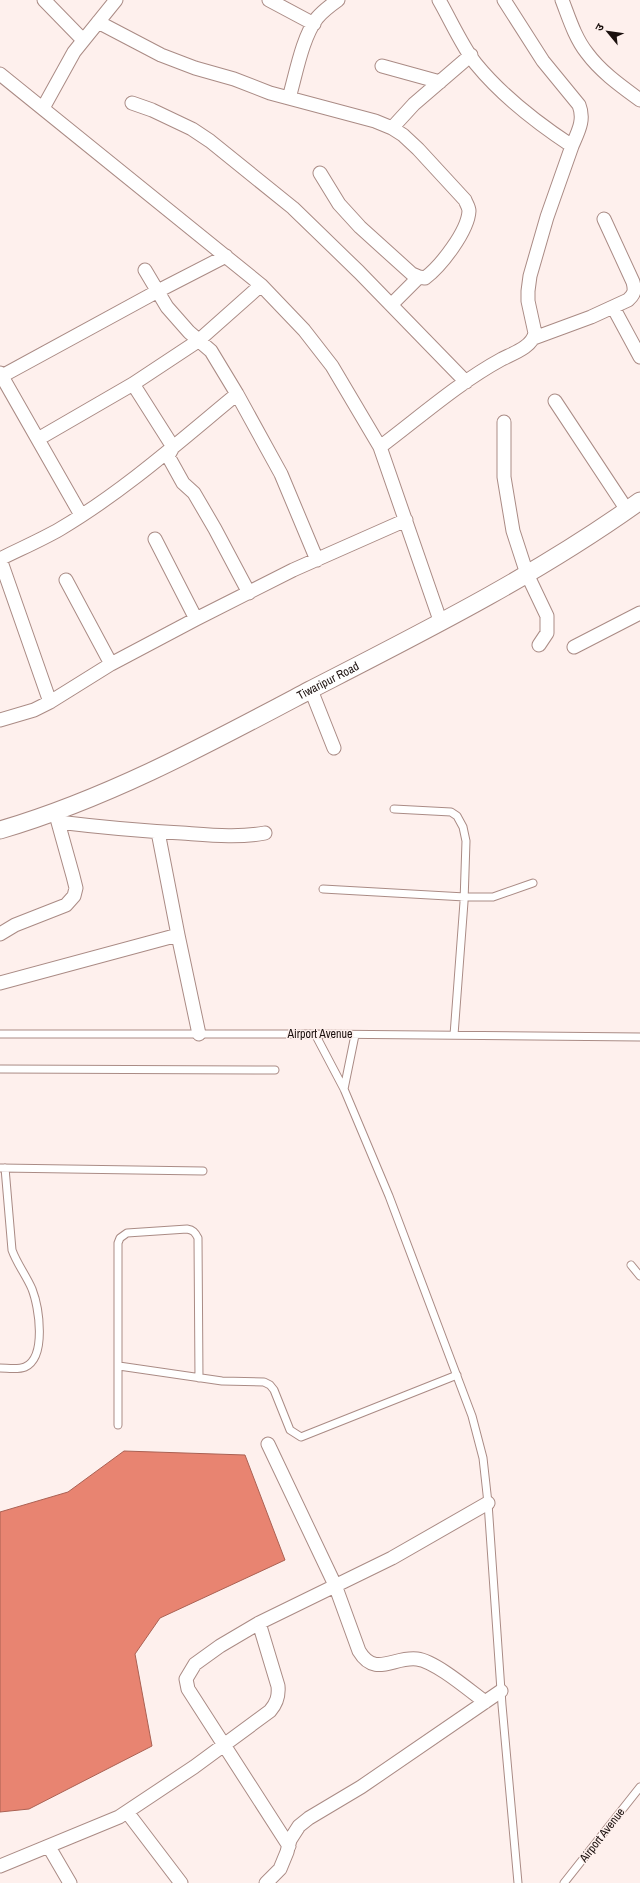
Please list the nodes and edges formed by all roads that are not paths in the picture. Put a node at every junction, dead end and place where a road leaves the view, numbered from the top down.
1 (44, 0) edge
2 (116, 0) edge
3 (269, 0) edge
4 (338, 0) edge
5 (439, 0) edge
6 (504, 0) edge
7 (562, 0) edge
8 (98, 22) junction
9 (314, 24) junction
10 (83, 40) junction
11 (471, 55) junction
12 (382, 66) dead end
13 (0, 74) edge
14 (440, 82) junction
15 (289, 98) junction
16 (640, 100) edge
17 (132, 103) dead end
18 (43, 108) junction
19 (392, 128) junction
20 (572, 146) junction
21 (320, 173) dead end
22 (604, 219) dead end
23 (226, 256) junction
24 (145, 270) dead end
25 (419, 277) junction
26 (261, 285) junction
27 (158, 291) junction
28 (636, 294) edge
29 (391, 305) junction
30 (613, 307) junction
31 (534, 338) junction
32 (198, 340) junction
33 (640, 357) edge
34 (1, 375) edge
35 (466, 382) junction
36 (133, 384) junction
37 (237, 394) junction
38 (555, 401) dead end
39 (504, 422) dead end
40 (38, 439) junction
41 (380, 446) junction
42 (173, 447) junction
43 (634, 505) edge
44 (81, 515) junction
45 (406, 520) junction
46 (155, 539) dead end
47 (0, 559) edge
48 (317, 560) junction
49 (527, 574) junction
50 (66, 580) dead end
51 (249, 593) junction
52 (640, 613) edge
53 (196, 619) junction
54 (442, 623) junction
55 (539, 645) dead end
56 (574, 647) dead end
57 (111, 664) junction
58 (311, 690) junction
59 (50, 702) junction
60 (0, 720) edge
61 (334, 748) dead end
62 (394, 809) dead end
63 (56, 816) junction
64 (0, 829) edge
65 (158, 832) junction
66 (265, 833) dead end
67 (533, 883) dead end
68 (323, 889) dead end
69 (465, 897) junction
70 (0, 934) edge
71 (178, 935) junction
72 (0, 984) edge
73 (0, 1034) edge
74 (199, 1034) junction
75 (315, 1034) junction
76 (355, 1035) junction
77 (454, 1035) junction
78 (640, 1037) edge
79 (0, 1069) edge
80 (275, 1070) dead end
81 (344, 1089) junction
82 (2, 1168) edge
83 (203, 1171) dead end
84 (631, 1265) dead end
85 (640, 1276) edge
86 (119, 1366) junction
87 (0, 1368) edge
88 (457, 1375) junction
89 (199, 1378) junction
90 (118, 1425) dead end
91 (268, 1444) dead end
92 (488, 1503) junction
93 (335, 1585) junction
94 (259, 1623) junction
95 (501, 1691) junction
96 (485, 1702) junction
97 (224, 1745) junction
98 (640, 1787) edge
99 (127, 1812) junction
100 (289, 1846) junction
101 (49, 1847) junction
102 (0, 1866) edge
103 (70, 1883) edge
104 (181, 1883) edge
105 (266, 1883) edge
106 (518, 1883) edge
107 (564, 1883) edge

1 - 10 street
2 - 8 street
3 - 9 street
4 - 9 street
5 - 11 street
6 - 20 street
7 - 16 street
8 - 10 street
8 - 15 street
9 - 15 street
10 - 18 street
11 - 14 street
11 - 20 street
12 - 14 street
13 - 18 street
14 - 19 street
15 - 19 street
17 - 29 street
18 - 23 street
19 - 25 street
20 - 31 street
21 - 25 street
22 - 28 street
23 - 26 street
23 - 27 street
24 - 27 street
25 - 29 street
26 - 32 street
26 - 41 street
27 - 32 street
27 - 34 street
28 - 30 street
29 - 35 street
30 - 31 street
30 - 33 street
31 - 35 street
32 - 36 street
32 - 37 street
34 - 40 street
35 - 41 street
36 - 40 street
36 - 42 street
37 - 42 street
37 - 48 street
38 - 43 street
39 - 49 street
40 - 44 street
41 - 45 street
42 - 44 street
42 - 51 street
43 - 49 street, Tiwaripur Road
44 - 47 street
45 - 48 street
45 - 54 street
46 - 53 street
47 - 59 street
48 - 51 street
49 - 54 street, Tiwaripur Road
49 - 55 street
50 - 57 street
51 - 53 street
52 - 56 street
53 - 57 street
54 - 58 street, Tiwaripur Road
57 - 59 street
58 - 61 street
58 - 63 street, Tiwaripur Road
59 - 60 street
62 - 69 lane
63 - 64 street, Tiwaripur Road
63 - 65 street
63 - 70 street
65 - 66 street
65 - 71 street
67 - 69 lane
68 - 69 lane
69 - 77 lane
71 - 72 street
71 - 74 street
73 - 74 lane, Airport Avenue
74 - 75 lane, Airport Avenue
75 - 76 lane, Airport Avenue
75 - 81 lane
76 - 77 lane, Airport Avenue
76 - 81 lane
77 - 78 lane, Airport Avenue
79 - 80 lane
81 - 88 lane
82 - 83 lane
82 - 87 lane
84 - 85 lane
86 - 89 lane
86 - 89 lane
86 - 90 lane
88 - 89 lane
88 - 92 lane
91 - 93 street
92 - 93 street
92 - 95 lane
93 - 94 street
93 - 96 street
94 - 97 street
94 - 97 street
95 - 96 street
95 - 106 lane
96 - 100 street
97 - 99 street
97 - 100 street
98 - 107 lane, Airport Avenue
99 - 101 street
99 - 104 street
100 - 105 street
101 - 102 street
101 - 103 street

